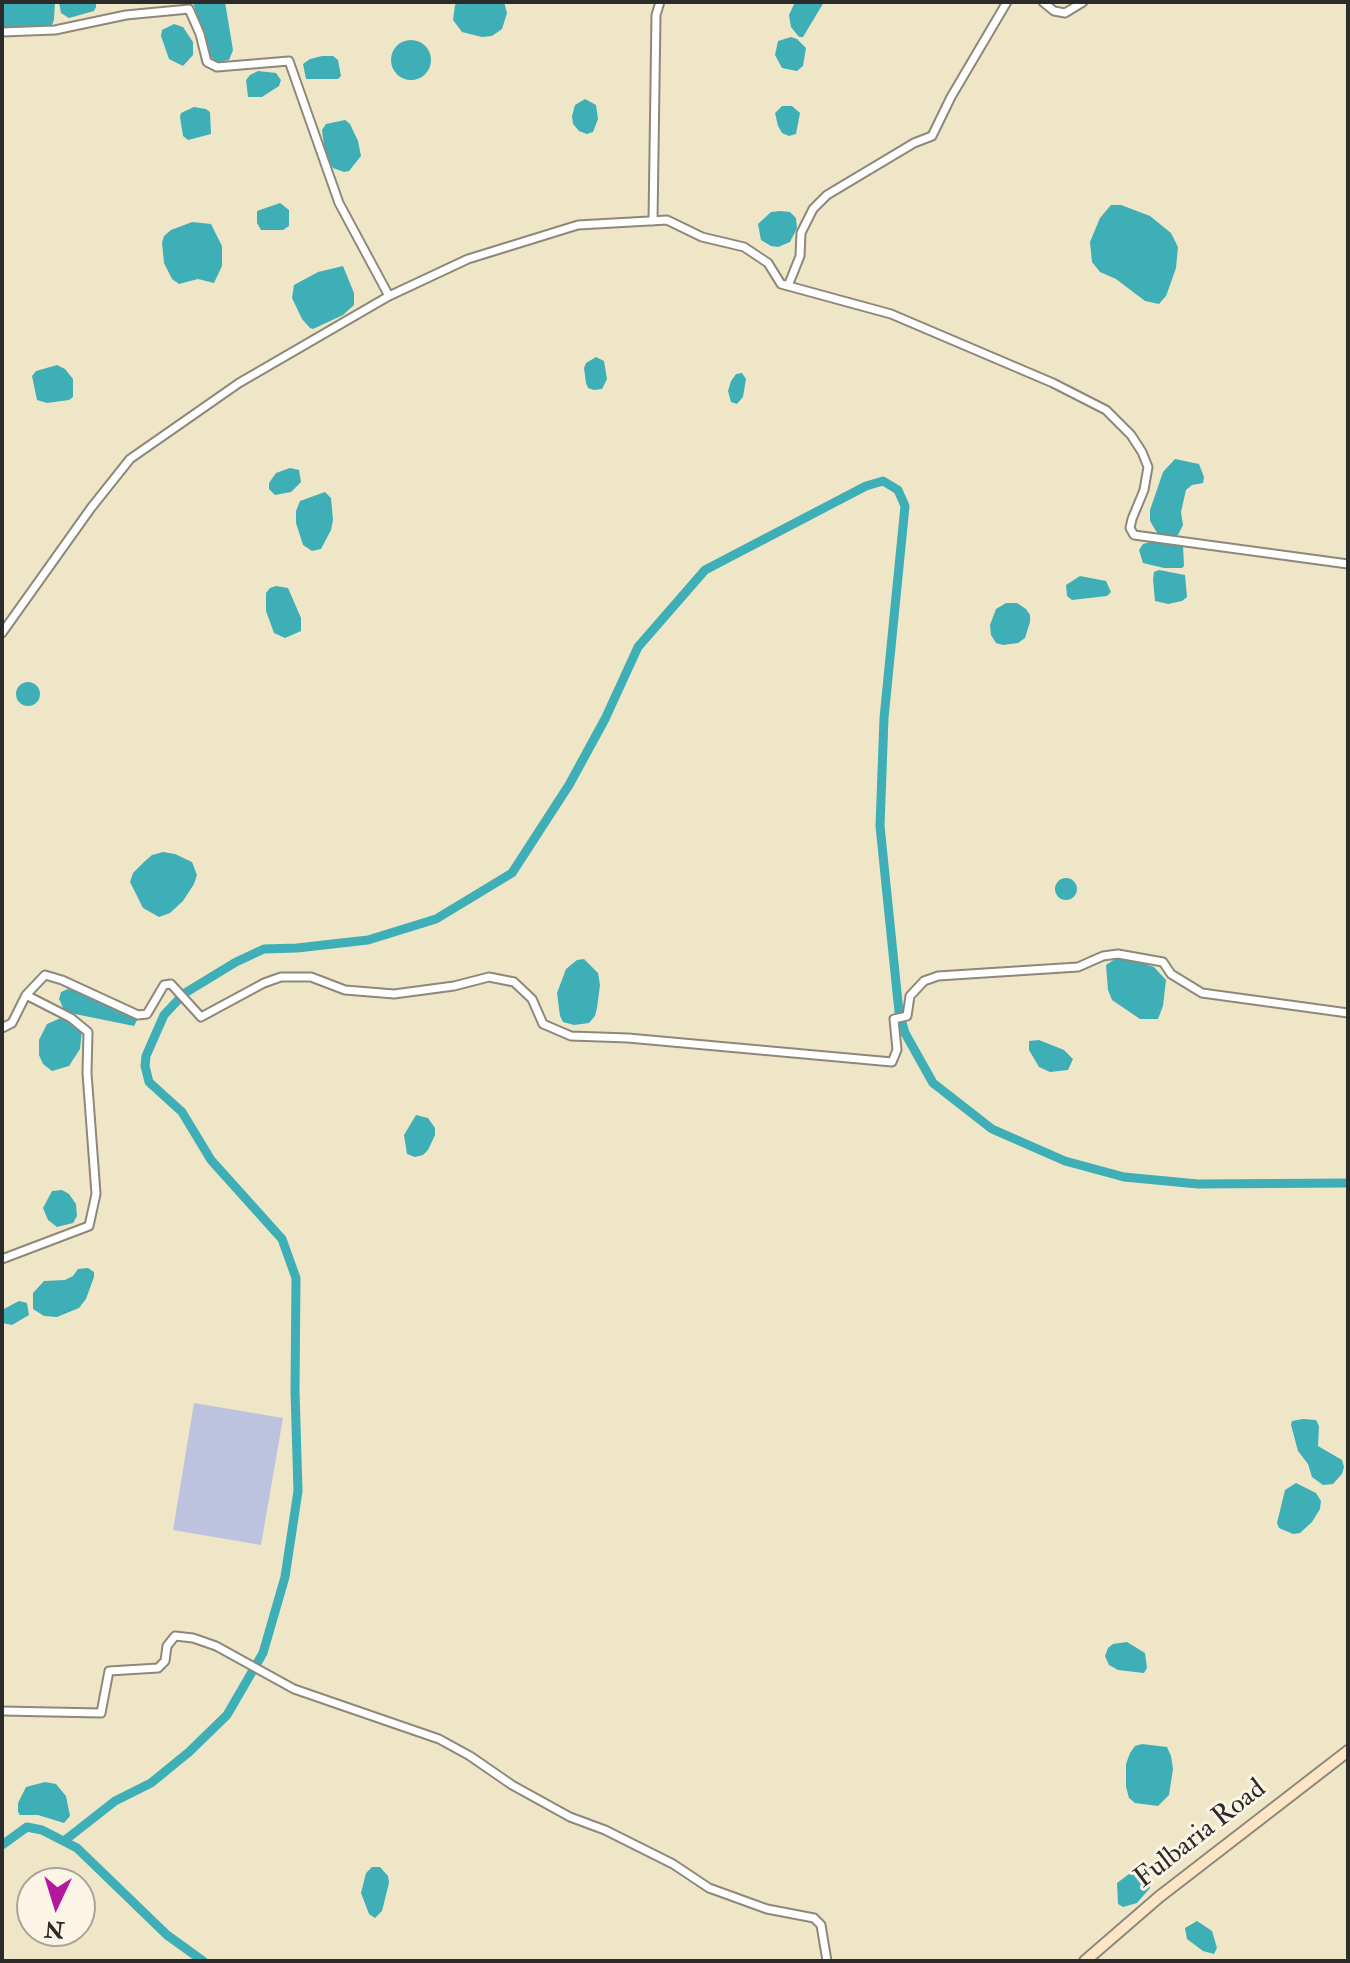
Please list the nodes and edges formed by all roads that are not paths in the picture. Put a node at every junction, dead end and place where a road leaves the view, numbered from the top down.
1 (660, 2) edge
2 (1007, 2) edge
3 (1043, 2) edge
4 (1083, 2) edge
5 (2, 32) edge
6 (653, 221) junction
7 (788, 286) junction
8 (389, 296) junction
9 (1348, 564) edge
10 (2, 633) edge
11 (26, 995) junction
12 (1348, 1013) edge
13 (2, 1028) edge
14 (2, 1259) edge
15 (2, 1711) edge
16 (1348, 1751) edge
17 (827, 1961) edge
18 (1085, 1961) edge

1 - 6 street
2 - 7 street
3 - 4 street
5 - 8 street
6 - 7 street
6 - 8 street
7 - 9 street
8 - 10 street
11 - 12 street
11 - 13 street
11 - 14 street
15 - 17 street
16 - 18 main road, Fulbaria Road

